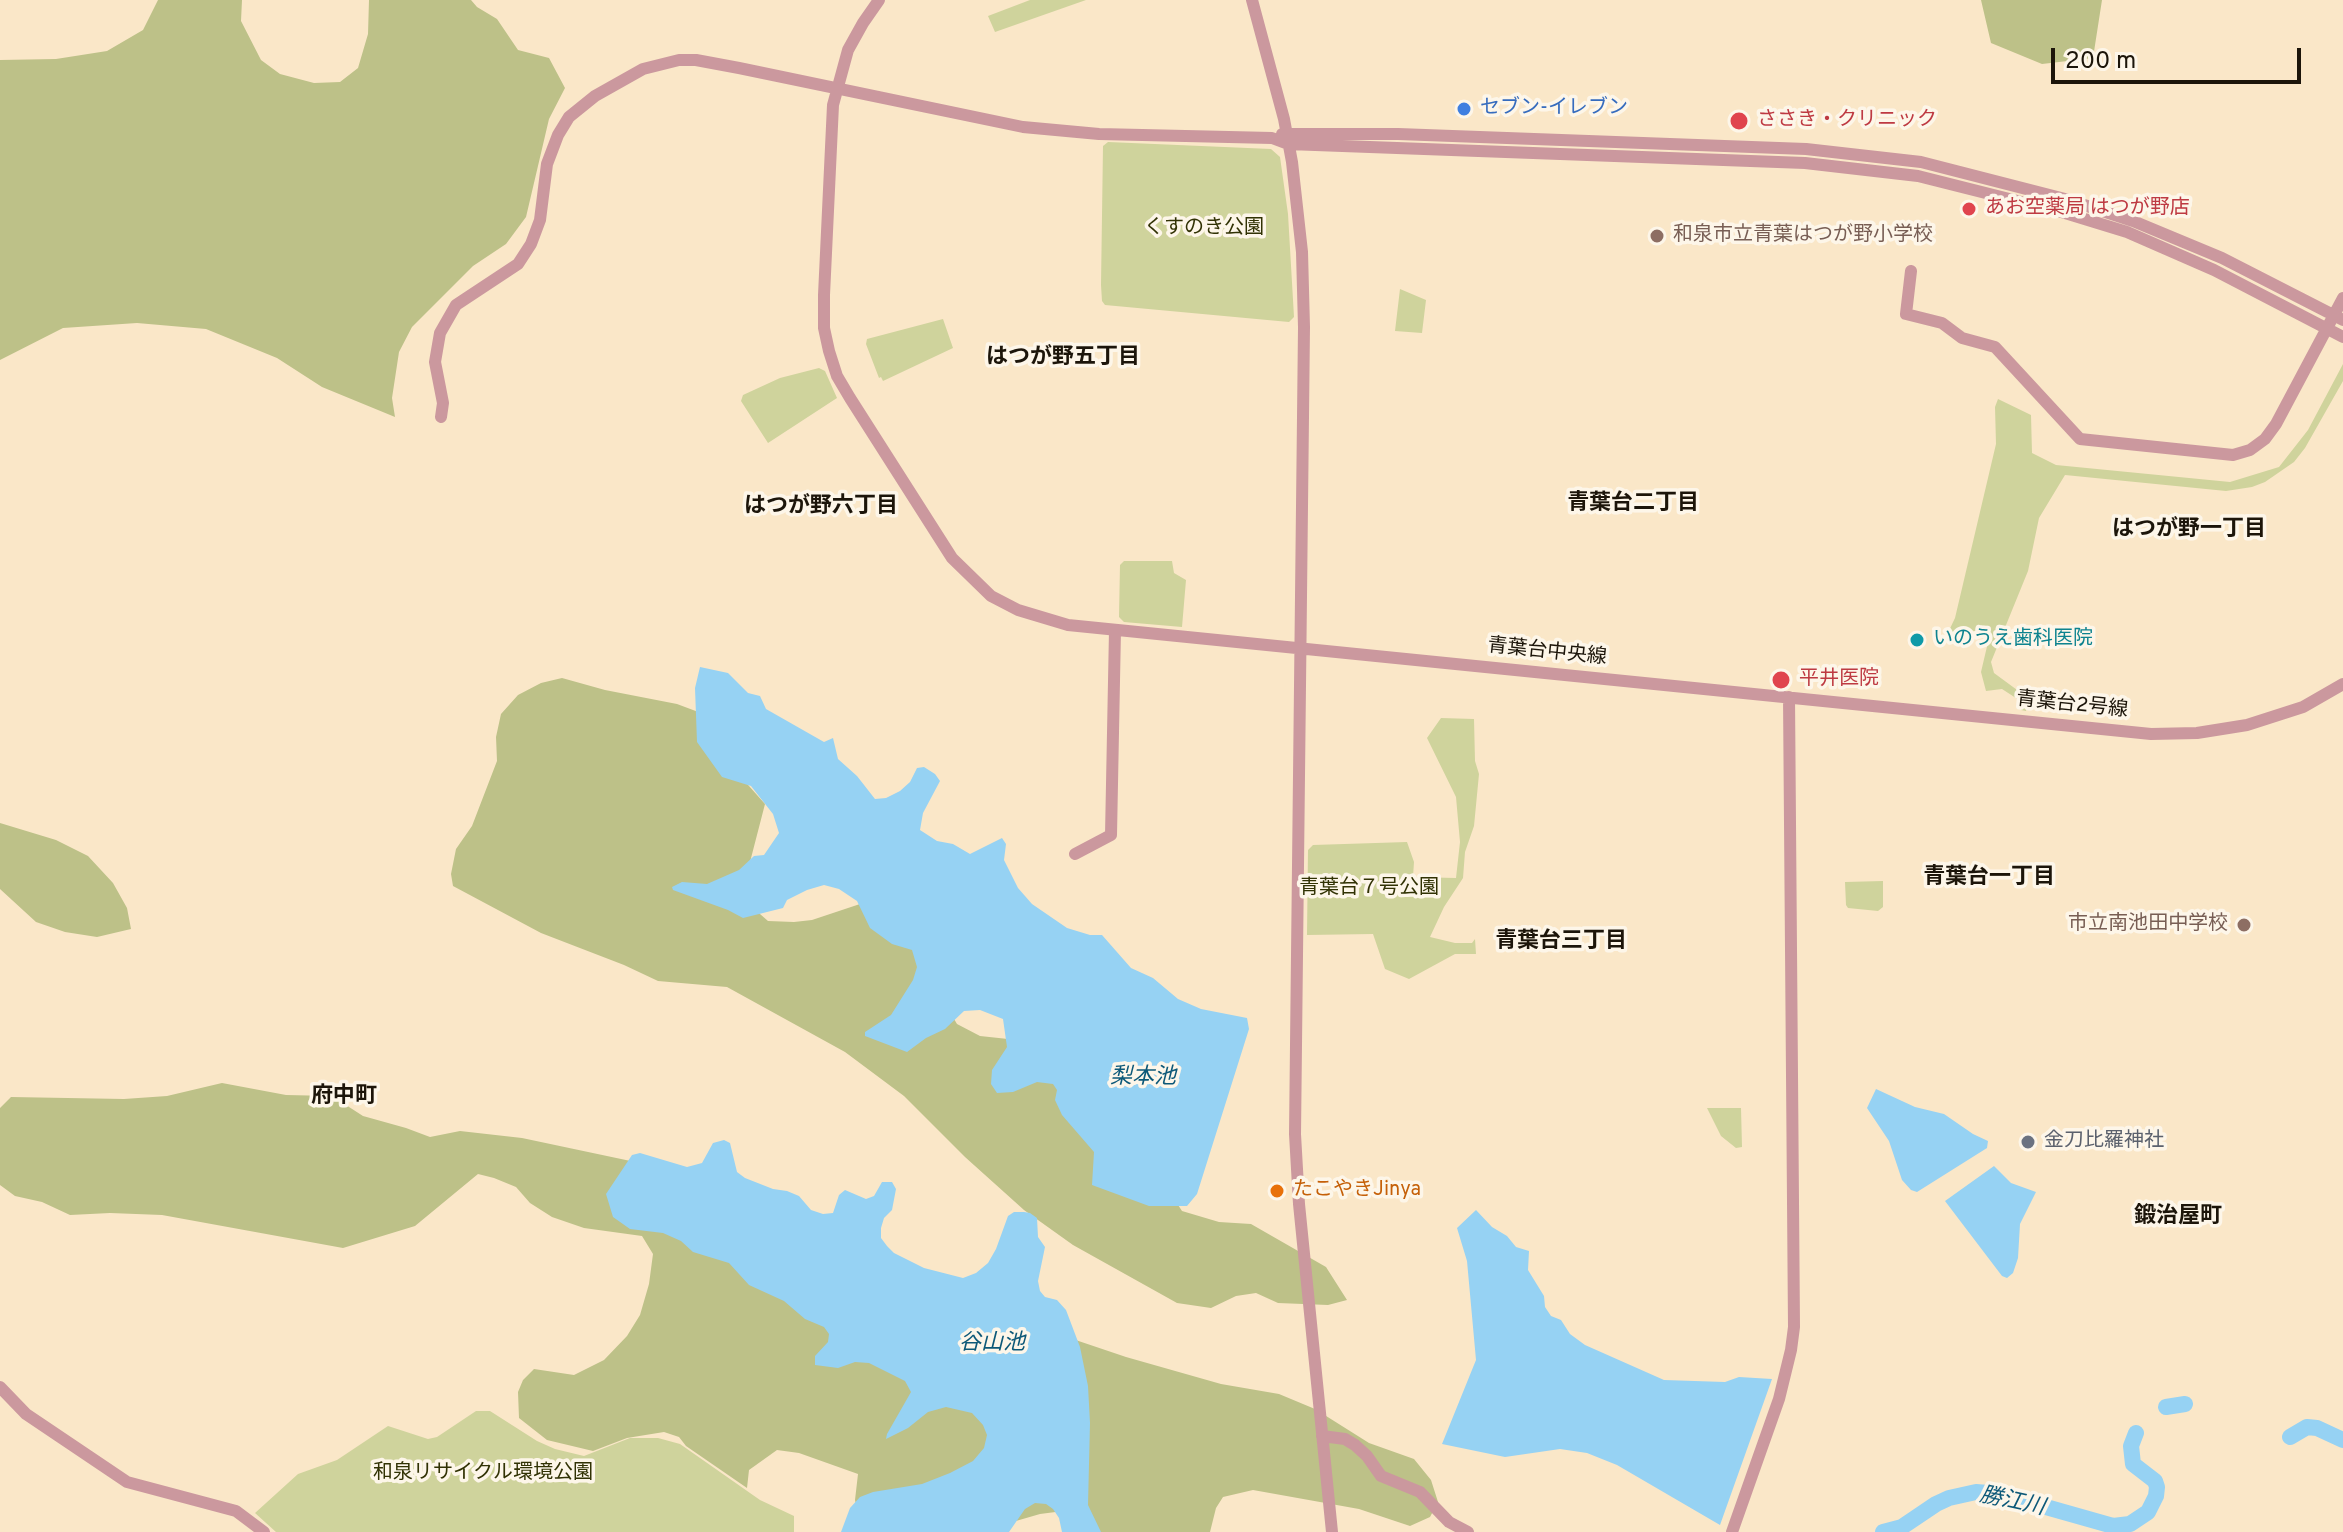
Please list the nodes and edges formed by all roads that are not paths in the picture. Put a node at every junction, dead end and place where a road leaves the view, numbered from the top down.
1 (879, 0) edge
2 (1252, 0) edge
3 (835, 89) junction
4 (1287, 138) junction
5 (1911, 271) dead end
6 (2343, 298) edge
7 (2338, 317) edge
8 (2327, 328) junction
9 (2343, 337) edge
10 (441, 417) dead end
11 (1115, 630) junction
12 (1300, 648) junction
13 (2343, 684) edge
14 (1789, 697) junction
15 (1075, 854) dead end
16 (0, 1387) edge
17 (1322, 1436) junction
18 (264, 1532) edge
19 (1332, 1532) edge
20 (1468, 1532) edge
21 (1732, 1532) edge

1 - 3 street, 青葉台中央線
2 - 4 street
3 - 4 street
3 - 10 street
3 - 11 street, 青葉台中央線
4 - 7 street
4 - 8 street
4 - 12 street
5 - 8 street
6 - 7 street
7 - 8 street
8 - 9 street
11 - 12 street, 青葉台中央線
11 - 15 street
12 - 14 street, 青葉台中央線
12 - 17 street
13 - 14 street, 青葉台2号線
14 - 21 street
16 - 18 street
17 - 19 street
17 - 20 street

